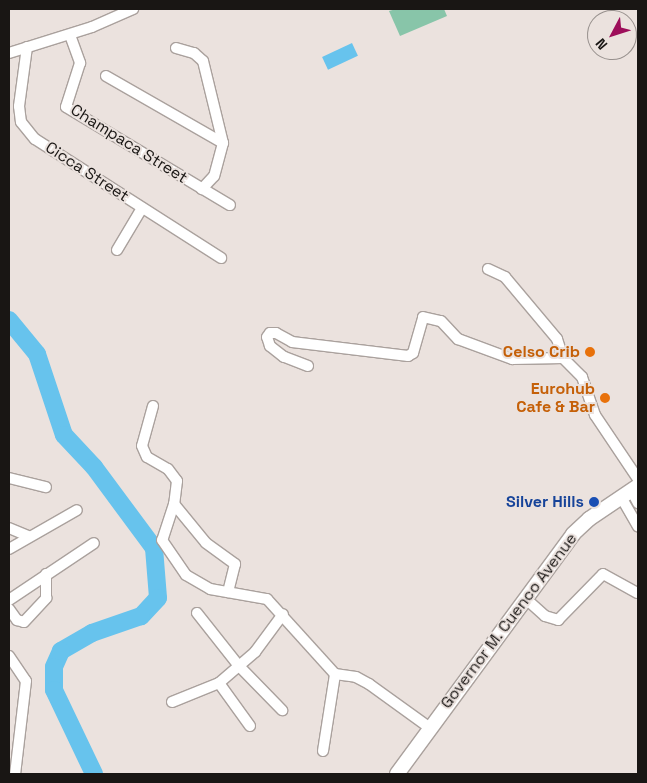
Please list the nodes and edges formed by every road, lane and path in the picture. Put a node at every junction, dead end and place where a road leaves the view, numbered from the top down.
1 (133, 9) edge
2 (70, 35) junction
3 (27, 47) junction
4 (176, 48) dead end
5 (9, 53) edge
6 (106, 76) dead end
7 (223, 143) junction
8 (202, 189) junction
9 (230, 205) dead end
10 (142, 208) junction
11 (118, 250) dead end
12 (221, 258) dead end
13 (488, 269) dead end
14 (563, 358) junction
15 (308, 366) dead end
16 (153, 406) dead end
17 (9, 478) edge
18 (46, 487) dead end
19 (632, 488) edge
20 (638, 503) edge
21 (174, 504) junction
22 (77, 510) dead end
23 (638, 527) edge
24 (9, 528) edge
25 (28, 536) junction
26 (94, 544) dead end
27 (9, 549) edge
28 (46, 574) junction
29 (228, 592) junction
30 (637, 593) edge
31 (525, 598) junction
32 (9, 600) edge
33 (9, 609) edge
34 (197, 613) dead end
35 (283, 614) junction
36 (9, 656) edge
37 (239, 666) junction
38 (335, 674) junction
39 (219, 683) junction
40 (172, 702) dead end
41 (282, 710) dead end
42 (250, 726) dead end
43 (430, 728) junction
44 (323, 751) dead end
45 (15, 774) edge
46 (397, 774) edge

1 - 2 street
2 - 3 street
2 - 8 street, Champaca Street
3 - 5 street
3 - 10 street, Cicca Street
4 - 7 street
6 - 7 street
7 - 8 street
8 - 9 street, Champaca Street
10 - 11 street
10 - 12 street, Cicca Street
13 - 14 street
14 - 15 street
14 - 19 street
16 - 21 street
17 - 18 street
19 - 20 street
19 - 23 street
19 - 31 main road, Governor M. Cuenco Avenue
21 - 29 street
21 - 29 street
22 - 25 street
24 - 25 street
25 - 27 street
26 - 28 street
28 - 32 street
28 - 33 street
29 - 35 street
30 - 31 street
31 - 43 main road, Governor M. Cuenco Avenue
34 - 37 street
35 - 37 street
35 - 38 street
36 - 45 street
37 - 39 street
37 - 41 street
38 - 43 street
38 - 44 street
39 - 40 street
39 - 42 street
43 - 46 main road, Governor M. Cuenco Avenue

